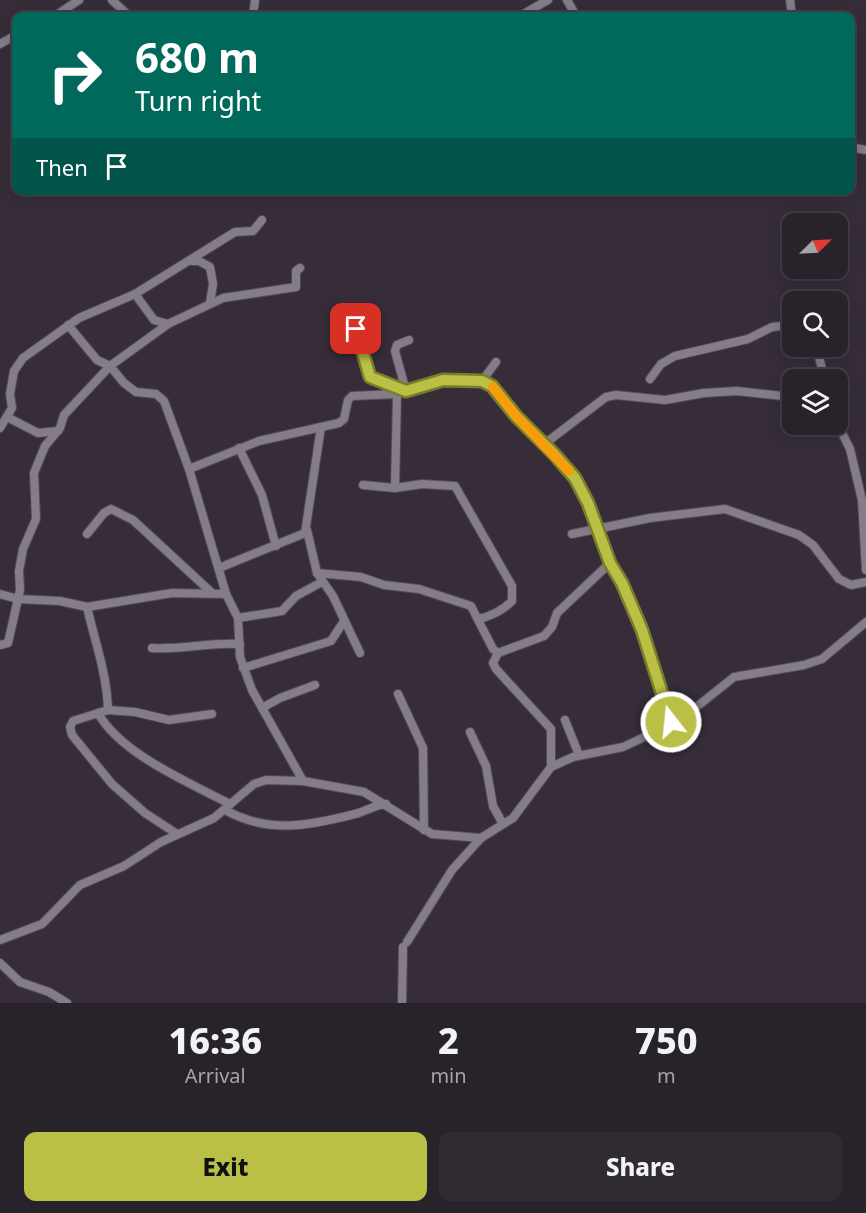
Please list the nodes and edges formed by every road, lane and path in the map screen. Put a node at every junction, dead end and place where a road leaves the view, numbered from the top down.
1 (79, 0) edge
2 (112, 0) edge
3 (548, 0) edge
4 (69, 12) edge
5 (125, 12) edge
6 (527, 12) edge
7 (261, 220) dead end
8 (192, 261) junction
9 (300, 268) dead end
10 (135, 294) junction
11 (210, 303) junction
12 (168, 324) junction
13 (68, 325) junction
14 (782, 326) edge
15 (356, 329) dead end
16 (409, 340) dead end
17 (496, 362) dead end
18 (110, 366) junction
19 (650, 379) dead end
20 (482, 381) junction
21 (406, 389) junction
22 (397, 394) junction
23 (782, 396) edge
24 (7, 417) junction
25 (321, 427) junction
26 (0, 428) edge
27 (58, 431) junction
28 (843, 435) edge
29 (543, 445) junction
30 (239, 448) junction
31 (189, 469) junction
32 (363, 485) dead end
33 (395, 488) junction
34 (597, 528) junction
35 (307, 530) junction
36 (87, 534) dead end
37 (572, 534) dead end
38 (276, 546) junction
39 (610, 563) junction
40 (219, 568) junction
41 (866, 570) edge
42 (317, 573) junction
43 (322, 582) junction
44 (866, 582) edge
45 (211, 592) junction
46 (0, 594) edge
47 (226, 594) junction
48 (18, 599) junction
49 (87, 607) junction
50 (238, 618) junction
51 (478, 619) junction
52 (344, 621) junction
53 (866, 622) edge
54 (240, 644) junction
55 (0, 645) edge
56 (152, 648) dead end
57 (360, 653) dead end
58 (498, 653) junction
59 (243, 668) junction
60 (315, 685) dead end
61 (398, 694) dead end
62 (262, 708) junction
63 (108, 710) junction
64 (98, 713) junction
65 (212, 714) dead end
66 (565, 720) dead end
67 (671, 722) junction
68 (470, 732) dead end
69 (579, 755) junction
70 (551, 767) junction
71 (303, 781) junction
72 (386, 804) junction
73 (227, 807) junction
74 (503, 824) junction
75 (424, 830) junction
76 (177, 834) junction
77 (481, 838) junction
78 (0, 940) edge
79 (0, 963) edge
80 (67, 1003) edge
81 (402, 1003) edge

1 - 4 street
2 - 5 street
3 - 6 street
7 - 8 street
8 - 10 street
8 - 11 street
9 - 11 street
10 - 12 street
10 - 13 street
11 - 12 street
12 - 18 street
13 - 18 street
13 - 24 street
14 - 19 street
15 - 21 street
16 - 21 street
17 - 20 street
18 - 27 street
18 - 31 street
20 - 21 street
20 - 29 street
21 - 22 street
22 - 25 street
22 - 33 street
23 - 29 street
24 - 26 street
24 - 27 street
25 - 30 street
25 - 35 street
27 - 48 street
28 - 41 street
29 - 34 street
30 - 31 street
30 - 38 street
31 - 40 street
32 - 33 street
33 - 51 street
34 - 37 street
34 - 39 street
34 - 44 street
35 - 38 street
35 - 42 street
36 - 45 street
38 - 40 street
39 - 58 street
39 - 67 street
40 - 47 street
42 - 43 street
42 - 51 street
43 - 50 street
43 - 52 street
45 - 47 street
45 - 49 street
46 - 48 street
47 - 50 street
48 - 49 street
48 - 55 street
49 - 63 street
50 - 54 street
51 - 58 street
52 - 57 street
52 - 59 street
53 - 67 street
54 - 56 street
54 - 59 street
58 - 70 street
59 - 62 street
60 - 62 street
61 - 75 street
62 - 71 street
63 - 64 street
63 - 65 street
64 - 73 street
64 - 76 street
66 - 69 street
67 - 69 street
68 - 74 street
69 - 70 street
70 - 74 street
71 - 72 street
71 - 73 street
72 - 73 street
72 - 75 street
73 - 76 street
74 - 77 street
75 - 77 street
76 - 78 street
77 - 81 street
79 - 80 street

